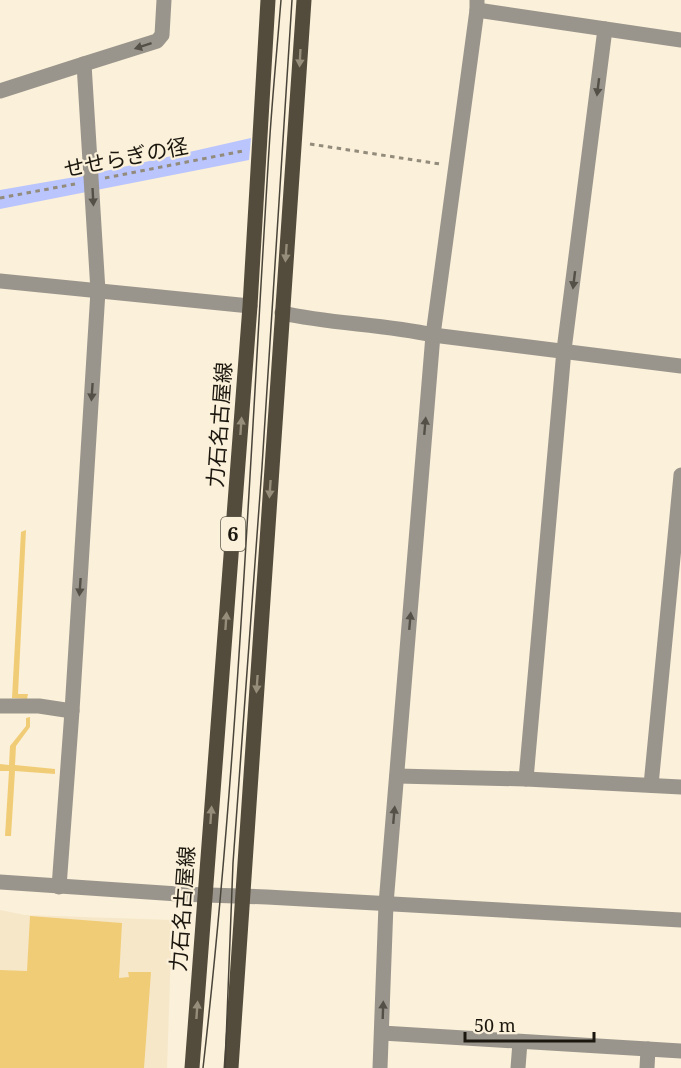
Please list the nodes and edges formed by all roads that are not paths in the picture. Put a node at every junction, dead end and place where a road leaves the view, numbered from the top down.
1 (164, 0) edge
2 (268, 0) edge
3 (304, 0) edge
4 (477, 5) edge
5 (605, 29) junction
6 (681, 40) edge
7 (84, 64) junction
8 (0, 91) edge
9 (0, 282) edge
10 (98, 291) junction
11 (250, 306) junction
12 (282, 313) junction
13 (433, 335) junction
14 (564, 350) junction
15 (681, 366) edge
16 (681, 475) edge
17 (0, 706) edge
18 (72, 711) junction
19 (397, 776) junction
20 (526, 779) junction
21 (651, 785) junction
22 (681, 787) edge
23 (0, 882) edge
24 (59, 887) junction
25 (205, 895) junction
26 (243, 896) junction
27 (386, 904) junction
28 (681, 920) edge
29 (382, 1033) junction
30 (520, 1042) junction
31 (648, 1050) junction
32 (681, 1051) edge
33 (192, 1068) edge
34 (231, 1068) edge
35 (380, 1068) edge
36 (518, 1068) edge
37 (647, 1068) edge

1 -> 7 street
2 - 11 main road, 力石名古屋線 / 6
3 -> 12 main road, 6
4 - 5 street
4 - 13 street
5 - 6 street
5 -> 14 street
7 - 8 street
7 -> 10 street
9 - 10 street
10 - 11 street
10 -> 18 street
25 -> 11 main road, 力石名古屋線 / 6
12 - 13 street
12 -> 26 main road, 6
13 - 14 street
19 -> 13 street
14 - 15 street
14 - 20 street
16 - 21 street
17 - 18 street
18 - 24 street
19 - 20 street
27 -> 19 street
20 - 21 street
21 - 22 street
23 - 24 street
24 - 25 street
25 - 26 street
33 -> 25 main road, 力石名古屋線 / 6
26 - 27 street
26 - 34 main road, 6
27 - 28 street
29 -> 27 street
29 - 30 street
29 - 35 street
30 - 31 street
30 - 36 street
31 - 32 street
31 - 37 street

